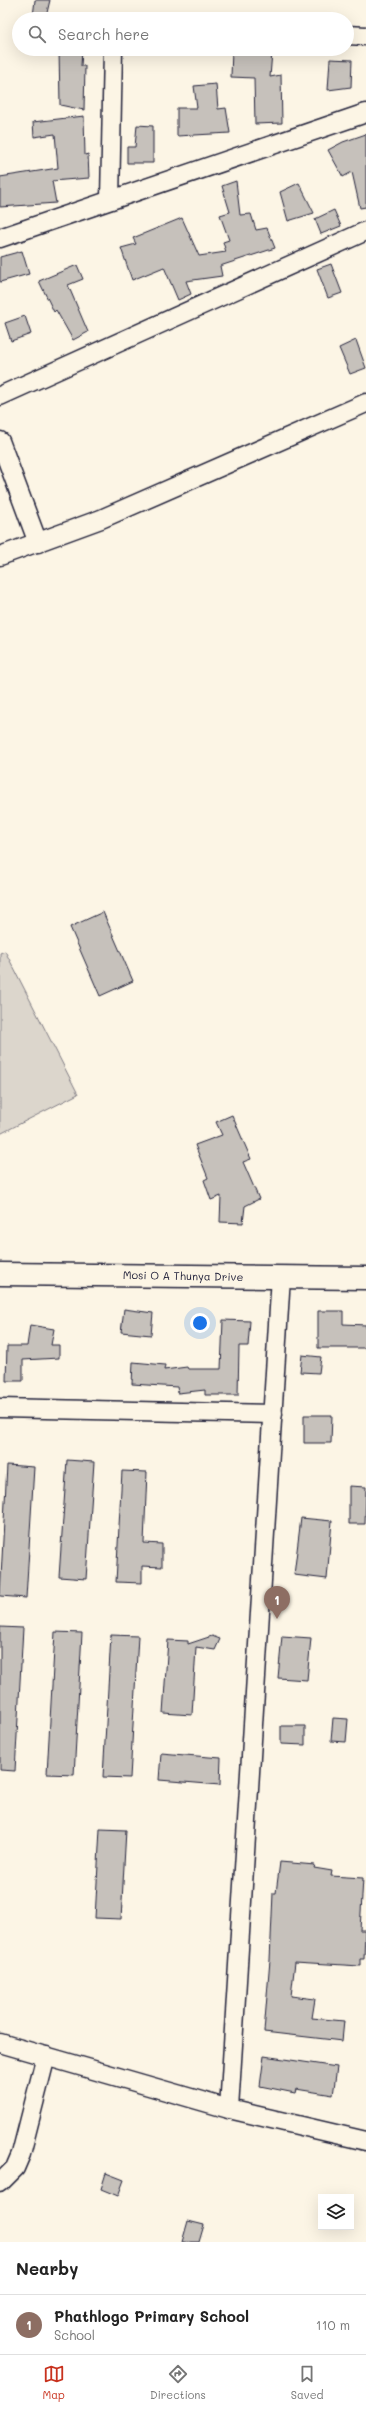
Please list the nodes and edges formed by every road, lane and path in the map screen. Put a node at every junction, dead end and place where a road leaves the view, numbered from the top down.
1 (354, 35) edge
2 (366, 36) edge
3 (113, 56) edge
4 (366, 113) edge
5 (110, 200) junction
6 (366, 231) edge
7 (0, 238) edge
8 (0, 396) edge
9 (366, 403) edge
10 (0, 441) edge
11 (38, 543) junction
12 (0, 556) edge
13 (0, 1274) edge
14 (281, 1276) junction
15 (366, 1278) edge
16 (0, 1408) edge
17 (273, 1414) junction
18 (0, 2043) edge
19 (46, 2056) junction
20 (229, 2109) junction
21 (366, 2141) edge
22 (0, 2183) edge

1 - 2 street
3 - 5 street
4 - 5 street
5 - 7 street
6 - 8 street
9 - 11 street
10 - 11 street
11 - 12 street
13 - 14 street, Mosi O A Thunya Drive
14 - 15 street, Mosi O A Thunya Drive
14 - 17 street
16 - 17 street
17 - 20 street
18 - 19 street
19 - 20 street
19 - 22 street
20 - 21 street

